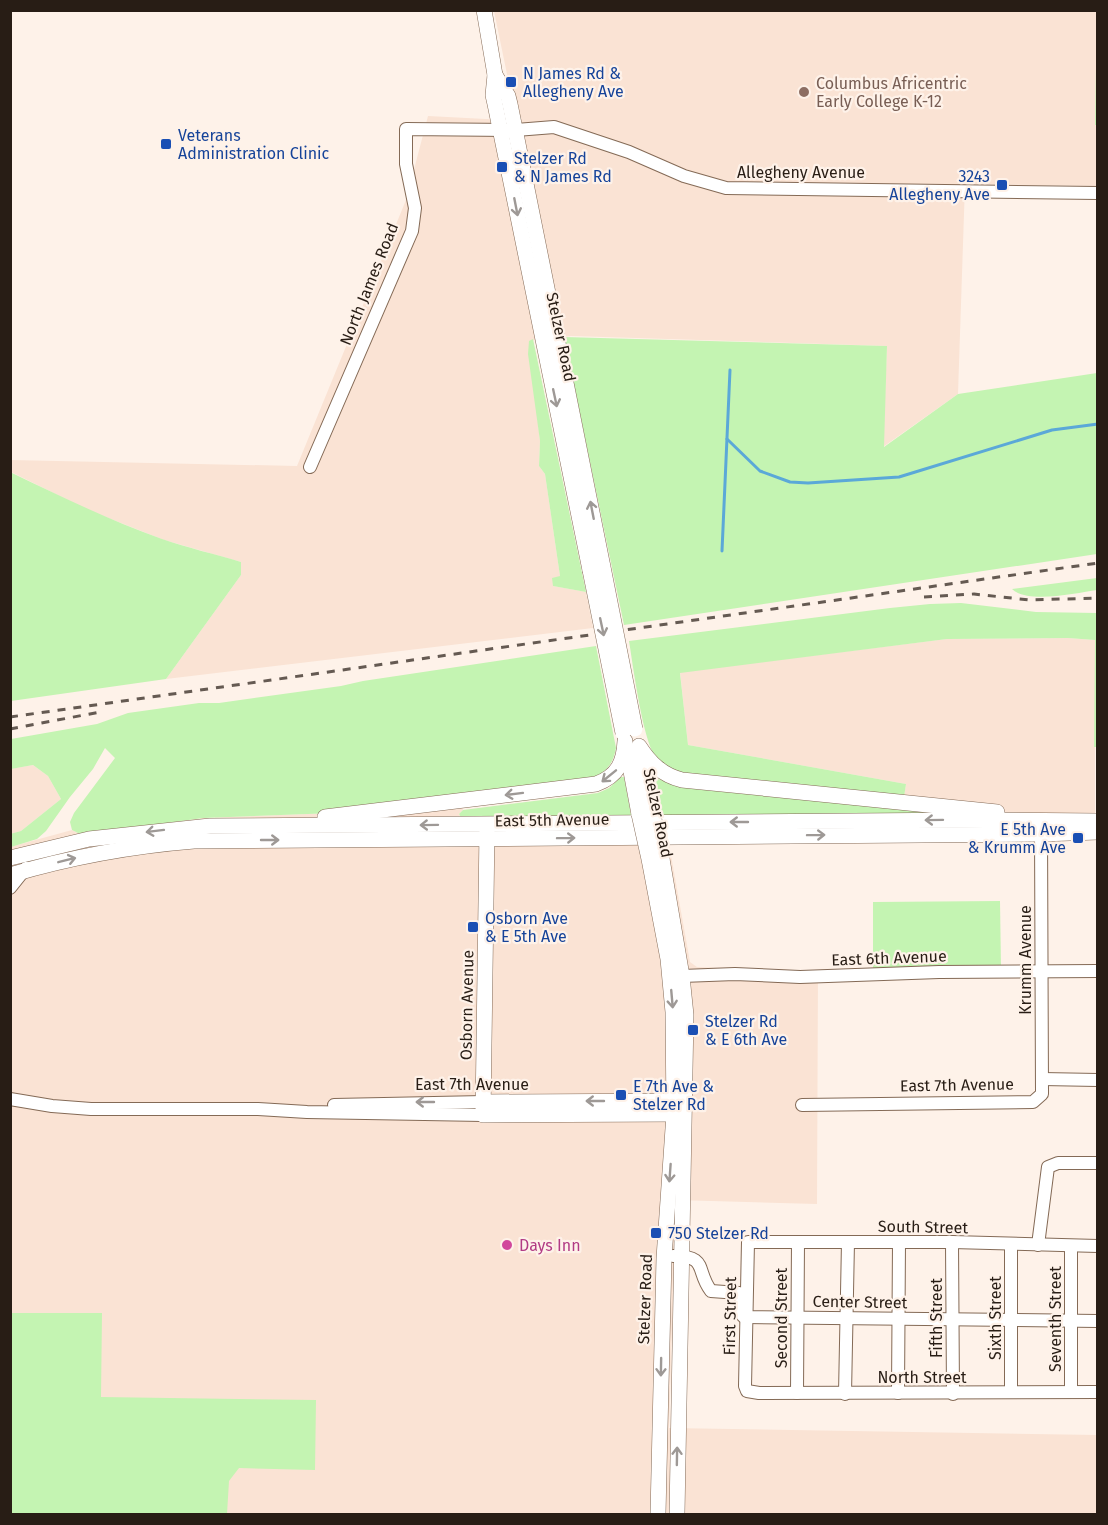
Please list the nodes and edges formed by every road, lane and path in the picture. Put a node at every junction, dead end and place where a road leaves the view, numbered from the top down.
1 (484, 10) edge
2 (508, 130) junction
3 (1098, 193) edge
4 (310, 468) dead end
5 (630, 737) junction
6 (1098, 821) edge
7 (223, 826) junction
8 (1041, 827) junction
9 (487, 832) junction
10 (1098, 832) edge
11 (40, 850) junction
12 (10, 858) edge
13 (655, 859) junction
14 (17, 873) edge
15 (10, 888) edge
16 (1098, 971) edge
17 (1042, 972) junction
18 (682, 976) junction
19 (1042, 1079) junction
20 (1098, 1080) edge
21 (1039, 1098) joint
22 (10, 1099) edge
23 (801, 1105) dead end
24 (680, 1107) junction
25 (483, 1108) junction
26 (620, 1114) junction
27 (672, 1146) junction
28 (1098, 1163) edge
29 (748, 1242) joint
30 (798, 1242) junction
31 (848, 1242) junction
32 (952, 1242) junction
33 (899, 1243) junction
34 (1011, 1245) junction
35 (1038, 1245) junction
36 (1071, 1246) junction
37 (1098, 1246) edge
38 (664, 1256) junction
39 (682, 1256) junction
40 (747, 1317) junction
41 (797, 1318) junction
42 (847, 1319) junction
43 (898, 1320) junction
44 (952, 1320) junction
45 (1011, 1321) junction
46 (1071, 1321) junction
47 (1098, 1321) edge
48 (747, 1391) joint
49 (1011, 1392) junction
50 (1071, 1392) junction
51 (1098, 1392) edge
52 (797, 1393) junction
53 (898, 1393) junction
54 (845, 1394) junction
55 (952, 1394) junction
56 (658, 1515) edge
57 (677, 1515) edge

1 - 2 main road
2 - 3 street, Allegheny Avenue
2 - 4 street, North James Road
2 - 5 main road, Stelzer Road, bridge
5 -> 7 main road
5 - 8 main road
5 - 13 main road, Stelzer Road, bridge
6 - 8 main road, East 5th Avenue
9 -> 7 main road, East 5th Avenue
7 -> 11 main road, East 5th Avenue
8 - 9 main road, East 5th Avenue
8 - 10 main road, East 5th Avenue
8 - 17 street, Krumm Avenue
14 -> 9 main road, East 5th Avenue
9 - 25 main road, Osborn Avenue
11 - 12 main road, East 5th Avenue
11 - 14 street
13 - 18 main road, Stelzer Road
13 -> 24 main road, Stelzer Road
14 - 15 street
16 - 17 street, East 6th Avenue
17 - 18 street, East 6th Avenue
17 - 19 street, Krumm Avenue
18 - 24 main road, Stelzer Road
19 - 20 street
19 - 21 street, Krumm Avenue
21 - 23 street, East 7th Avenue
22 - 25 street, East 7th Avenue
24 -> 25 main road, East 7th Avenue
24 - 26 main road, East 7th Avenue
24 - 27 main road, Stelzer Road
24 - 39 main road, Stelzer Road
25 - 26 main road, East 7th Avenue
26 - 27 main road
27 -> 38 main road, Stelzer Road
28 - 35 street
29 - 30 street, South Street
29 - 40 street, First Street
30 - 31 street, South Street
30 - 41 street, Second Street
31 - 33 street, South Street
31 - 42 street
32 - 33 street, South Street
32 - 34 street, South Street
32 - 44 street, Fifth Street
33 - 43 street
34 - 35 street, South Street
34 - 45 street, Sixth Street
35 - 36 street, South Street
36 - 37 street, South Street
36 - 46 street, Seventh Street
38 - 39 street
38 -> 56 main road, Stelzer Road
39 - 40 street
57 -> 39 main road, Stelzer Road
40 - 41 street, Center Street
40 - 48 street, First Street
41 - 42 street, Center Street
41 - 52 street, Second Street
42 - 43 street, Center Street
42 - 54 street
43 - 44 street, Center Street
43 - 53 street
44 - 45 street, Center Street
44 - 55 street, Fifth Street
45 - 46 street, Center Street
45 - 49 street, Sixth Street
46 - 47 street, Center Street
46 - 50 street, Seventh Street
48 - 52 street, North Street
49 - 50 street, North Street
49 - 55 street, North Street
50 - 51 street, North Street
52 - 54 street, North Street
53 - 54 street, North Street
53 - 55 street, North Street

